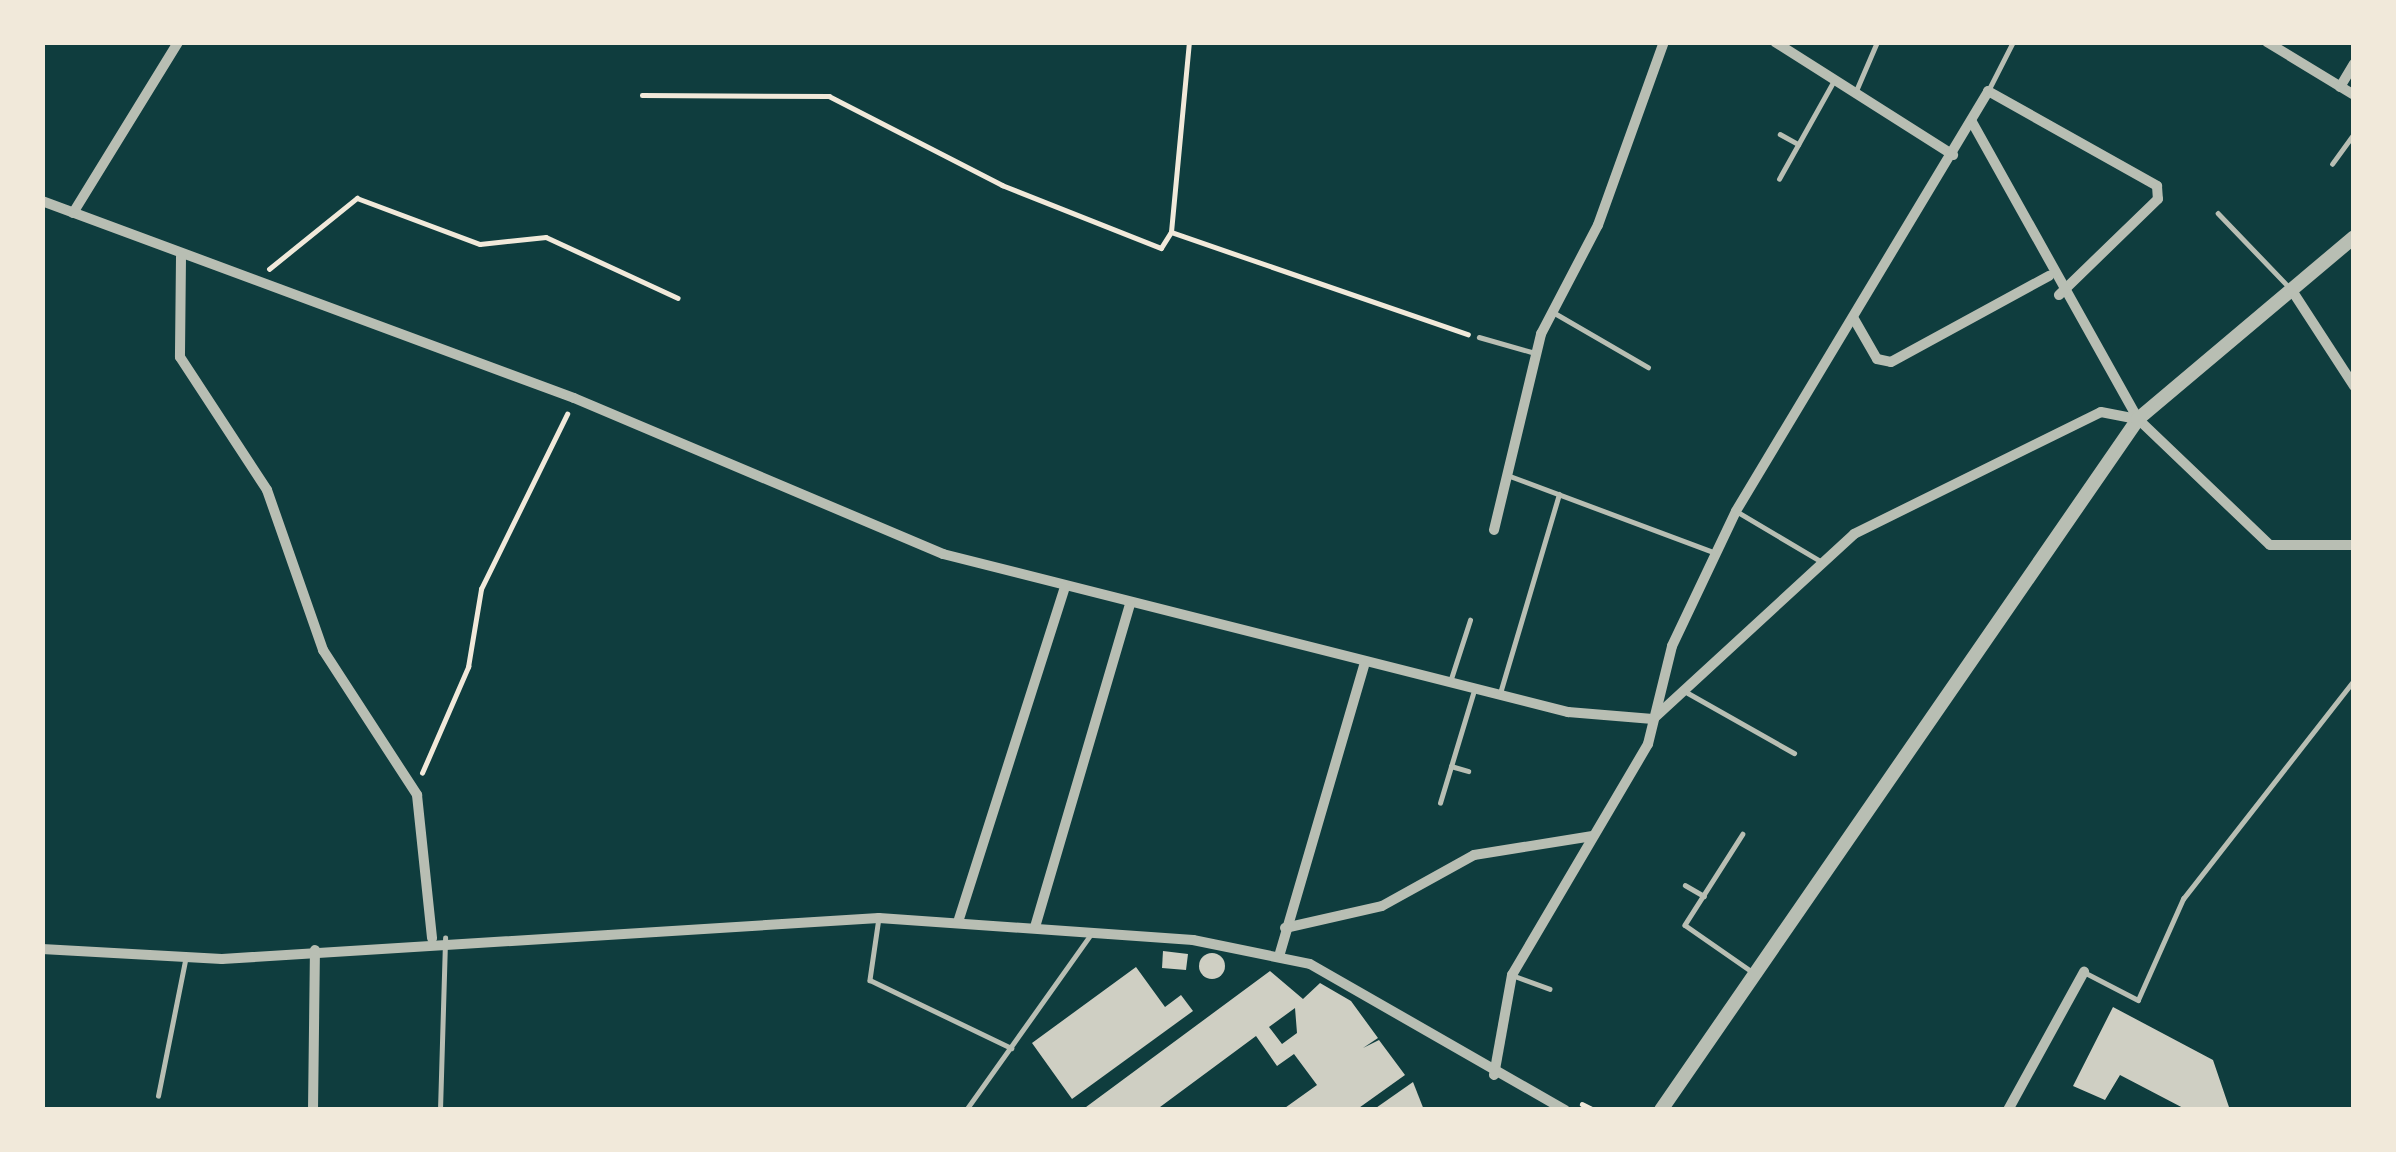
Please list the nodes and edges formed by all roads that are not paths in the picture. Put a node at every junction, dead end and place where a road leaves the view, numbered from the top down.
1 (178, 42) edge
2 (1664, 42) edge
3 (1775, 42) edge
4 (1877, 42) edge
5 (2013, 42) edge
6 (2267, 42) edge
7 (2354, 64) edge
8 (1835, 78) junction
9 (2340, 87) junction
10 (1856, 91) junction
11 (1988, 91) junction
12 (2354, 95) edge
13 (1972, 122) junction
14 (1780, 134) dead end
15 (2354, 134) edge
16 (1798, 144) junction
17 (1953, 154) junction
18 (2332, 164) dead end
19 (1779, 179) dead end
20 (42, 201) edge
21 (74, 213) junction
22 (2218, 213) dead end
23 (2354, 237) edge
24 (181, 256) junction
25 (2049, 276) junction
26 (2291, 289) junction
27 (2059, 295) junction
28 (1553, 312) junction
29 (1854, 319) junction
30 (1479, 337) road end
31 (1535, 353) junction
32 (1648, 367) dead end
33 (2354, 386) edge
34 (2138, 419) junction
35 (1510, 476) junction
36 (1559, 494) junction
37 (1736, 511) junction
38 (1494, 530) dead end
39 (2354, 544) edge
40 (1716, 553) junction
41 (1819, 560) junction
42 (1065, 586) junction
43 (1130, 604) junction
44 (1470, 620) dead end
45 (1364, 666) junction
46 (2354, 680) edge
47 (1449, 687) junction
48 (1688, 693) junction
49 (1473, 694) junction
50 (1498, 698) junction
51 (1653, 719) junction
52 (1794, 753) dead end
53 (1451, 766) junction
54 (1468, 771) dead end
55 (1440, 803) dead end
56 (1743, 834) dead end
57 (1594, 836) junction
58 (1685, 885) dead end
59 (1703, 896) junction
60 (879, 918) junction
61 (959, 919) junction
62 (1035, 927) junction
63 (1285, 928) junction
64 (1091, 932) junction
65 (438, 938) junction
66 (42, 949) edge
67 (315, 950) junction
68 (1280, 953) junction
69 (185, 958) junction
70 (2084, 972) joint
71 (1512, 974) junction
72 (1756, 974) junction
73 (1550, 989) dead end
74 (1011, 1048) junction
75 (1494, 1075) junction
76 (158, 1096) dead end
77 (313, 1110) edge
78 (440, 1110) edge
79 (966, 1110) edge
80 (1565, 1110) edge
81 (1660, 1110) edge
82 (2008, 1110) edge

1 - 21 street
2 - 28 street
3 - 8 street
4 - 10 lane
5 - 11 lane
6 - 9 street
7 - 9 street
8 - 10 street
8 - 16 lane
9 - 12 street
10 - 17 street
11 - 13 street
11 - 27 street
13 - 17 street
13 - 25 street
14 - 16 lane
15 - 18 lane
16 - 19 lane
17 - 29 street
20 - 21 street
21 - 24 street
22 - 26 lane
23 - 26 street
24 - 42 street
24 - 65 street
25 - 27 street
25 - 29 street
26 - 33 street
26 - 34 street
27 - 34 street
28 - 31 street
28 - 32 lane
29 - 37 street
30 - 31 lane
31 - 35 street
34 - 39 street
34 - 41 street
34 - 72 street
35 - 36 lane
35 - 38 street
36 - 40 lane
36 - 50 lane
37 - 40 street
37 - 41 lane
40 - 51 street
41 - 48 street
42 - 43 street
42 - 61 street
43 - 45 street
43 - 62 street
44 - 47 lane
45 - 47 street
45 - 63 street
46 - 70 lane
47 - 49 street
48 - 51 street
48 - 52 lane
49 - 50 street
49 - 53 lane
50 - 51 street
51 - 57 street
53 - 54 lane
53 - 55 lane
56 - 59 lane
57 - 63 street
57 - 71 street
58 - 59 lane
59 - 72 lane
60 - 61 street
60 - 65 street
60 - 74 lane
61 - 62 street
62 - 64 street
63 - 68 street
64 - 68 street
64 - 74 lane
65 - 67 street
65 - 78 lane
66 - 69 street
67 - 69 street
67 - 77 street
68 - 75 street
69 - 76 lane
70 - 82 street
71 - 73 lane
71 - 75 street
72 - 81 street
74 - 79 lane
75 - 80 street

